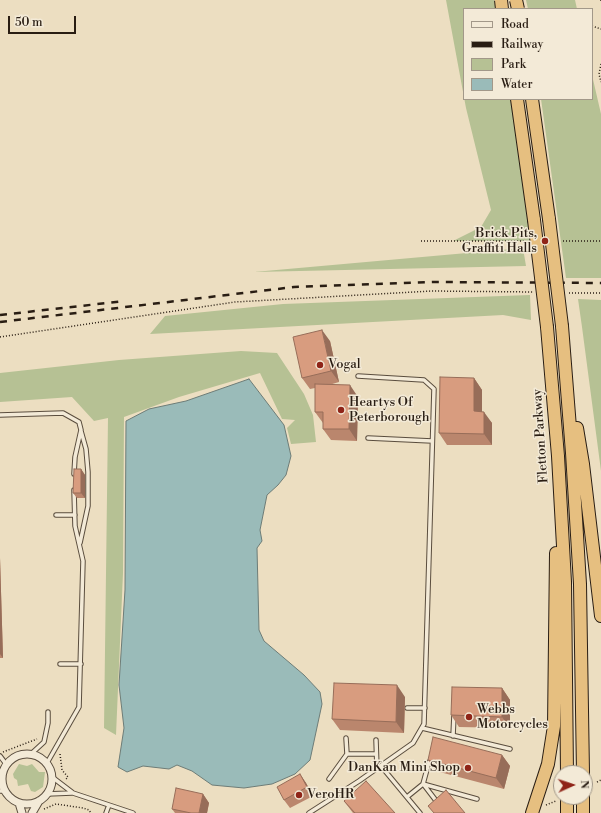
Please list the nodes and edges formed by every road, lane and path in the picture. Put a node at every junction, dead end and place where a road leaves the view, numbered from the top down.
1 (601, 64) edge
2 (601, 82) edge
3 (517, 100) edge
4 (532, 100) edge
5 (421, 241) dead end
6 (531, 241) dead end
7 (560, 241) dead end
8 (601, 241) edge
9 (535, 292) dead end
10 (567, 293) dead end
11 (601, 293) edge
12 (0, 337) edge
13 (565, 356) junction
14 (358, 376) dead end
15 (0, 415) edge
16 (81, 430) junction
17 (368, 438) dead end
18 (432, 441) junction
19 (558, 456) junction
20 (74, 480) edge
21 (74, 487) edge
22 (75, 515) junction
23 (56, 516) dead end
24 (80, 544) junction
25 (601, 616) edge
26 (60, 664) dead end
27 (81, 664) junction
28 (407, 708) dead end
29 (425, 708) junction
30 (48, 712) dead end
31 (454, 712) edge
32 (422, 728) junction
33 (453, 736) junction
34 (346, 738) dead end
35 (37, 740) dead end
36 (376, 740) dead end
37 (510, 749) dead end
38 (3, 752) dead end
39 (58, 753) dead end
40 (31, 754) junction
41 (346, 754) junction
42 (376, 754) junction
43 (0, 756) edge
44 (429, 762) edge
45 (47, 763) junction
46 (6, 764) junction
47 (567, 765) edge
48 (583, 765) edge
49 (381, 766) junction
50 (376, 769) junction
51 (52, 777) junction
52 (329, 779) dead end
53 (65, 780) dead end
54 (601, 780) edge
55 (1, 781) edge
56 (597, 782) dead end
57 (423, 784) junction
58 (2, 791) edge
59 (73, 793) junction
60 (47, 794) junction
61 (407, 797) junction
62 (477, 798) dead end
63 (39, 801) junction
64 (553, 802) edge
65 (19, 803) junction
66 (438, 803) edge
67 (109, 805) junction
68 (544, 806) dead end
69 (40, 812) dead end
70 (22, 813) edge
71 (32, 813) edge
72 (91, 813) edge
73 (106, 813) edge
74 (133, 813) edge
75 (309, 813) edge
76 (420, 813) edge
77 (532, 813) edge

1 - 2 path
3 - 19 highway, Fletton Parkway, bridge
4 - 13 highway, bridge
5 - 6 path
7 - 8 path
9 - 12 path
10 - 11 path
13 - 25 highway
13 - 48 highway
14 - 18 lane
15 - 16 lane
16 - 20 lane
16 - 24 lane
17 - 18 lane
18 - 29 lane
19 - 47 highway, Fletton Parkway
19 - 77 highway
21 - 22 lane
22 - 23 lane
22 - 24 lane
24 - 27 lane
26 - 27 lane
27 - 45 lane
28 - 29 lane
29 - 32 lane
30 - 40 lane
31 - 33 lane
32 - 33 lane
32 - 49 lane
33 - 37 lane
34 - 41 lane
35 - 38 path
36 - 42 lane
39 - 53 path
40 - 45 street
40 - 46 street
41 - 42 lane
41 - 52 lane
42 - 50 lane
43 - 46 lane
44 - 57 lane
45 - 51 street
46 - 55 street
49 - 50 lane
49 - 61 lane
50 - 75 lane
51 - 59 lane
51 - 60 street
54 - 56 path
55 - 58 street
57 - 61 lane
57 - 62 lane
57 - 66 lane
58 - 65 street
59 - 60 lane
59 - 67 lane
60 - 63 street
61 - 76 lane
63 - 65 street
63 - 71 street
64 - 68 path
65 - 70 street
67 - 73 lane
67 - 74 lane
69 - 72 path

